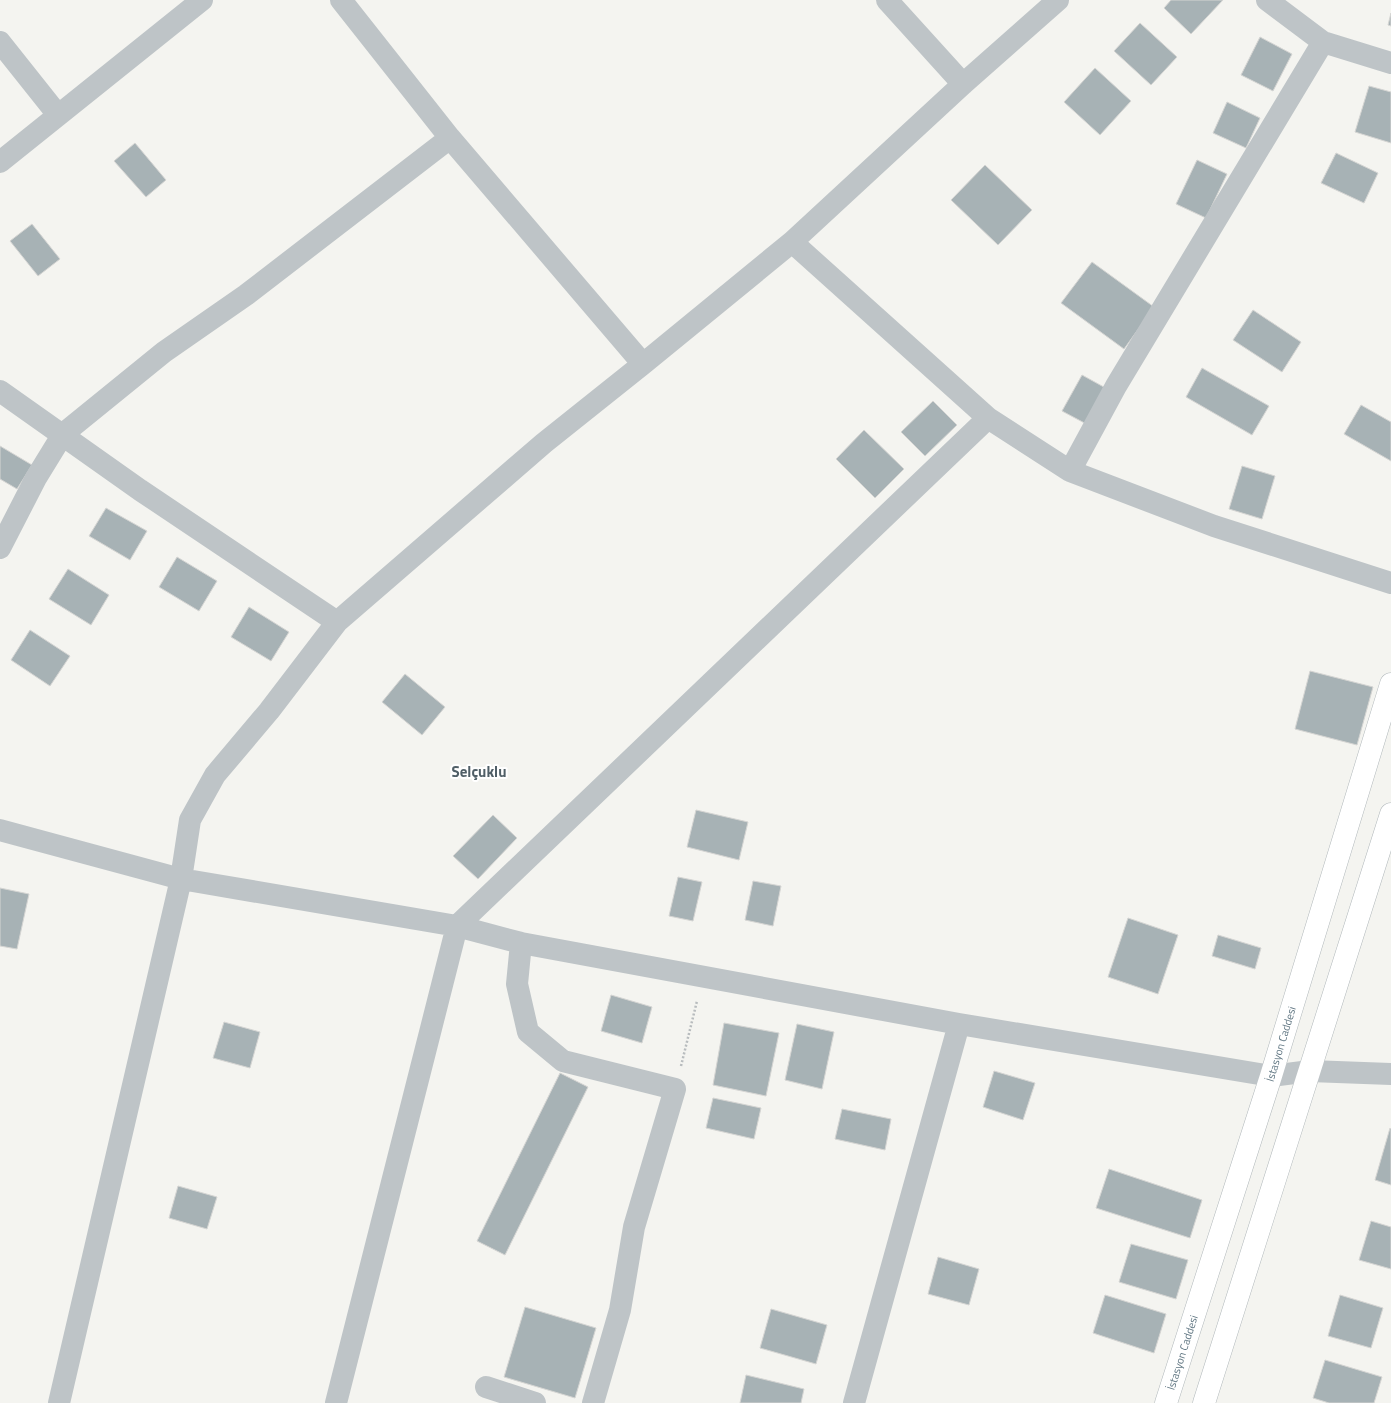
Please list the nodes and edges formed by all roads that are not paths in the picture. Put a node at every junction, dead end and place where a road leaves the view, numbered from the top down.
1 (202, 0) edge
2 (341, 0) edge
3 (887, 0) edge
4 (1058, 0) edge
5 (1267, 0) edge
6 (0, 42) edge
7 (1324, 42) junction
8 (1391, 63) edge
9 (963, 84) junction
10 (58, 115) junction
11 (450, 138) junction
12 (0, 162) edge
13 (792, 242) junction
14 (643, 364) junction
15 (0, 391) edge
16 (988, 418) junction
17 (63, 434) junction
18 (1070, 471) junction
19 (0, 548) edge
20 (1391, 583) edge
21 (337, 622) junction
22 (1391, 684) edge
23 (1391, 814) edge
24 (0, 830) edge
25 (181, 879) junction
26 (457, 926) junction
27 (521, 943) junction
28 (959, 1024) junction
29 (1310, 1071) junction
30 (1391, 1074) edge
31 (1271, 1076) junction
32 (486, 1387) dead end
33 (59, 1403) edge
34 (336, 1403) edge
35 (535, 1403) edge
36 (593, 1403) edge
37 (854, 1403) edge
38 (1166, 1403) edge
39 (1204, 1403) edge

1 - 10 street
2 - 11 street
3 - 9 street
4 - 9 street
5 - 7 street
6 - 10 street
7 - 8 street
7 - 18 street
9 - 13 street
10 - 12 street
11 - 14 street
11 - 17 street
13 - 14 street
13 - 16 street
14 - 21 street
15 - 17 street
16 - 18 street
16 - 26 street
17 - 19 street
17 - 21 street
18 - 20 street
21 - 25 street
22 - 31 main road, İstasyon Caddesi
23 - 29 main road
24 - 25 street
25 - 26 street
25 - 33 street
26 - 27 street
26 - 34 street
27 - 28 street
27 - 36 street
28 - 31 street
28 - 37 street
29 - 30 street
29 - 31 street
29 - 39 main road
31 - 38 main road, İstasyon Caddesi
32 - 35 street

